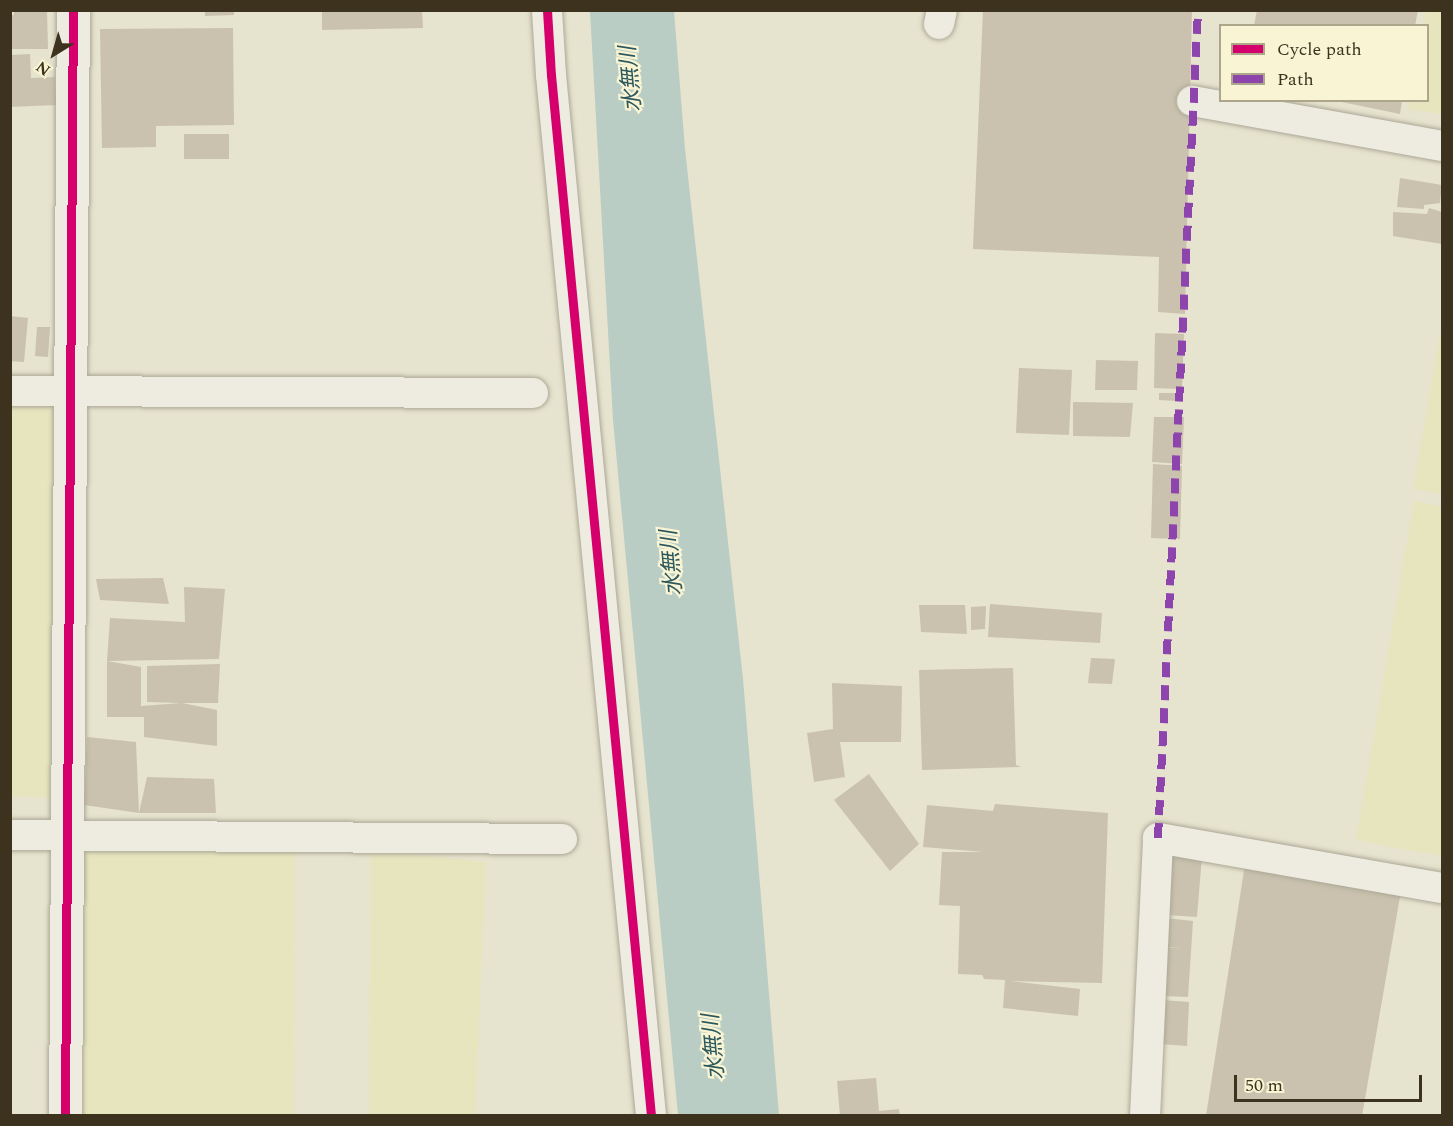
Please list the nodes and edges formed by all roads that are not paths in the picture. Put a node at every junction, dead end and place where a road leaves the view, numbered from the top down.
1 (73, 10) edge
2 (547, 10) edge
3 (1192, 101) dead end
4 (1443, 146) edge
5 (10, 391) edge
6 (70, 392) junction
7 (532, 393) dead end
8 (10, 835) edge
9 (68, 836) junction
10 (562, 839) dead end
11 (1443, 888) edge
12 (65, 1116) edge
13 (651, 1116) edge
14 (1145, 1116) edge

1 - 6 street
2 - 13 street
3 - 4 street
5 - 6 street
6 - 7 street
6 - 9 street
8 - 9 street
9 - 10 street
9 - 12 street
11 - 14 street

